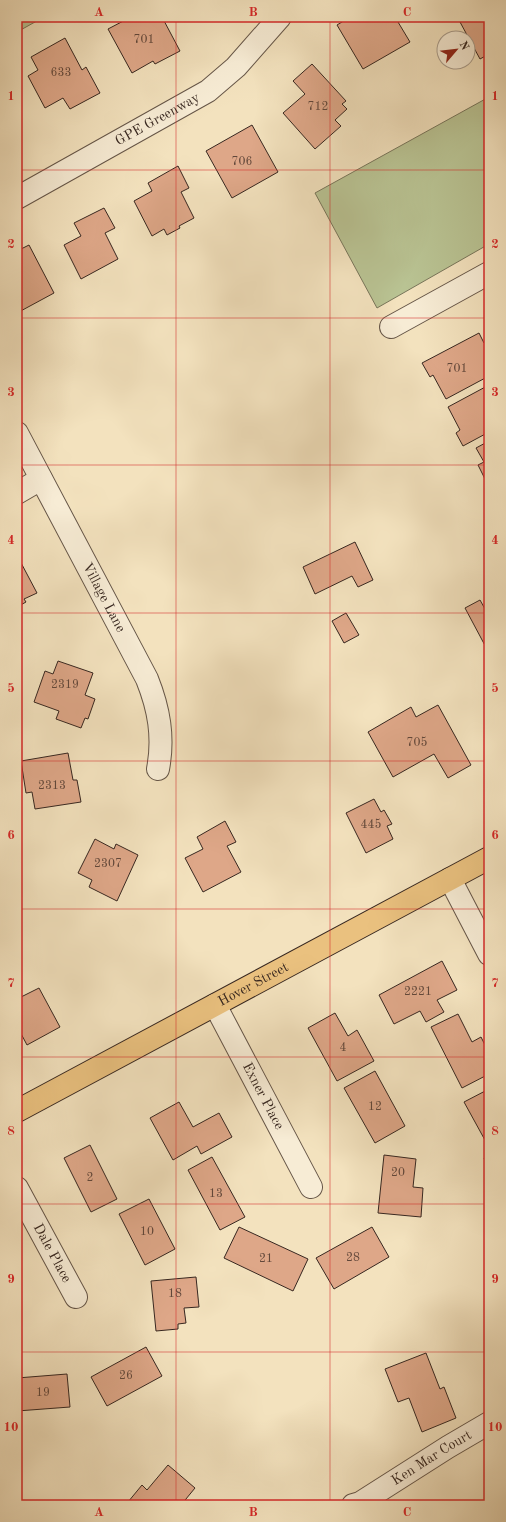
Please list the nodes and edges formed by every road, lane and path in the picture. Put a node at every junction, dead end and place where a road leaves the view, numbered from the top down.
1 (280, 17) edge
2 (17, 198) edge
3 (489, 273) edge
4 (391, 326) dead end
5 (17, 433) edge
6 (41, 479) junction
7 (17, 493) edge
8 (158, 770) dead end
9 (489, 858) edge
10 (450, 880) junction
11 (489, 954) edge
12 (215, 1005) junction
13 (17, 1111) edge
14 (17, 1188) edge
15 (311, 1188) dead end
16 (76, 1297) dead end
17 (489, 1423) edge
18 (353, 1505) edge

1 - 2 street, GPE Greenway
3 - 4 street
5 - 6 street, Village Lane
6 - 7 street
6 - 8 street, Village Lane
9 - 10 main road, Hover Street
10 - 11 street
10 - 12 main road, Hover Street
12 - 13 main road, Hover Street
12 - 15 street, Exner Place
14 - 16 street, Dale Place
17 - 18 street, Ken Mar Court

